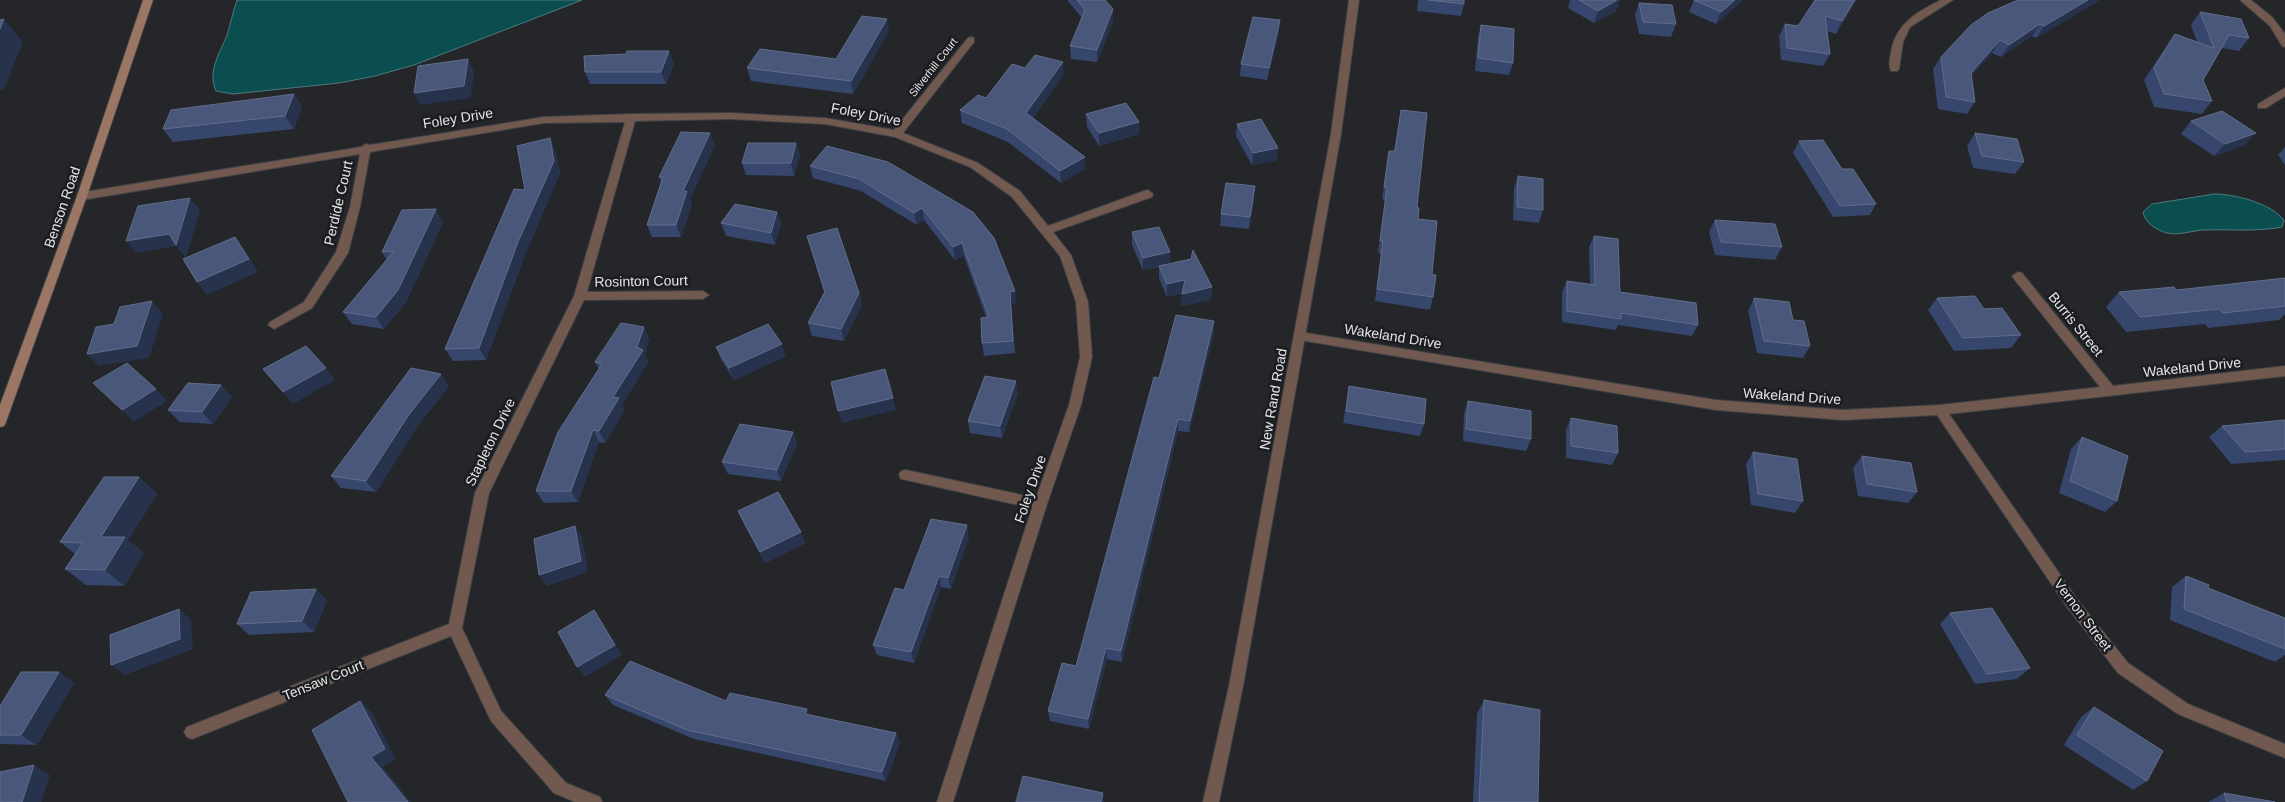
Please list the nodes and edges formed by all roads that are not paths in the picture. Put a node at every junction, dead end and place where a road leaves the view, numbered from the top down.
1 (148, 0) edge
2 (1354, 0) edge
3 (1948, 0) edge
4 (2245, 0) edge
5 (971, 40) dead end
6 (2285, 44) edge
7 (1894, 70) dead end
8 (2285, 90) edge
9 (2262, 106) dead end
10 (631, 117) junction
11 (897, 134) junction
12 (366, 147) junction
13 (1148, 194) dead end
14 (82, 196) junction
15 (1047, 230) junction
16 (2018, 276) dead end
17 (703, 295) dead end
18 (580, 296) junction
19 (274, 325) dead end
20 (1300, 336) junction
21 (2285, 371) edge
22 (2110, 391) junction
23 (1940, 410) junction
24 (0, 422) edge
25 (906, 475) dead end
26 (1040, 504) junction
27 (455, 628) junction
28 (192, 732) dead end
29 (2285, 751) edge
30 (594, 802) edge
31 (945, 802) edge
32 (1211, 802) edge

1 - 14 main road, Benson Road
2 - 20 street, New Rand Road
3 - 7 street
4 - 6 street
5 - 11 street, Silverhill Court
8 - 9 street
10 - 11 street, Foley Drive
10 - 12 street, Foley Drive
10 - 18 street, Stapleton Drive
11 - 15 street, Foley Drive
12 - 14 street, Foley Drive
12 - 19 street, Perdide Court
13 - 15 street
14 - 24 main road, Benson Road
15 - 26 street, Foley Drive
16 - 22 street, Burris Street
17 - 18 street, Rosinton Court
18 - 27 street, Stapleton Drive
20 - 23 street, Wakeland Drive
20 - 32 street, New Rand Road
21 - 22 street, Wakeland Drive
22 - 23 street, Wakeland Drive
23 - 29 street, Vernon Street
25 - 26 street
26 - 31 street, Foley Drive
27 - 28 street, Tensaw Court
27 - 30 street

